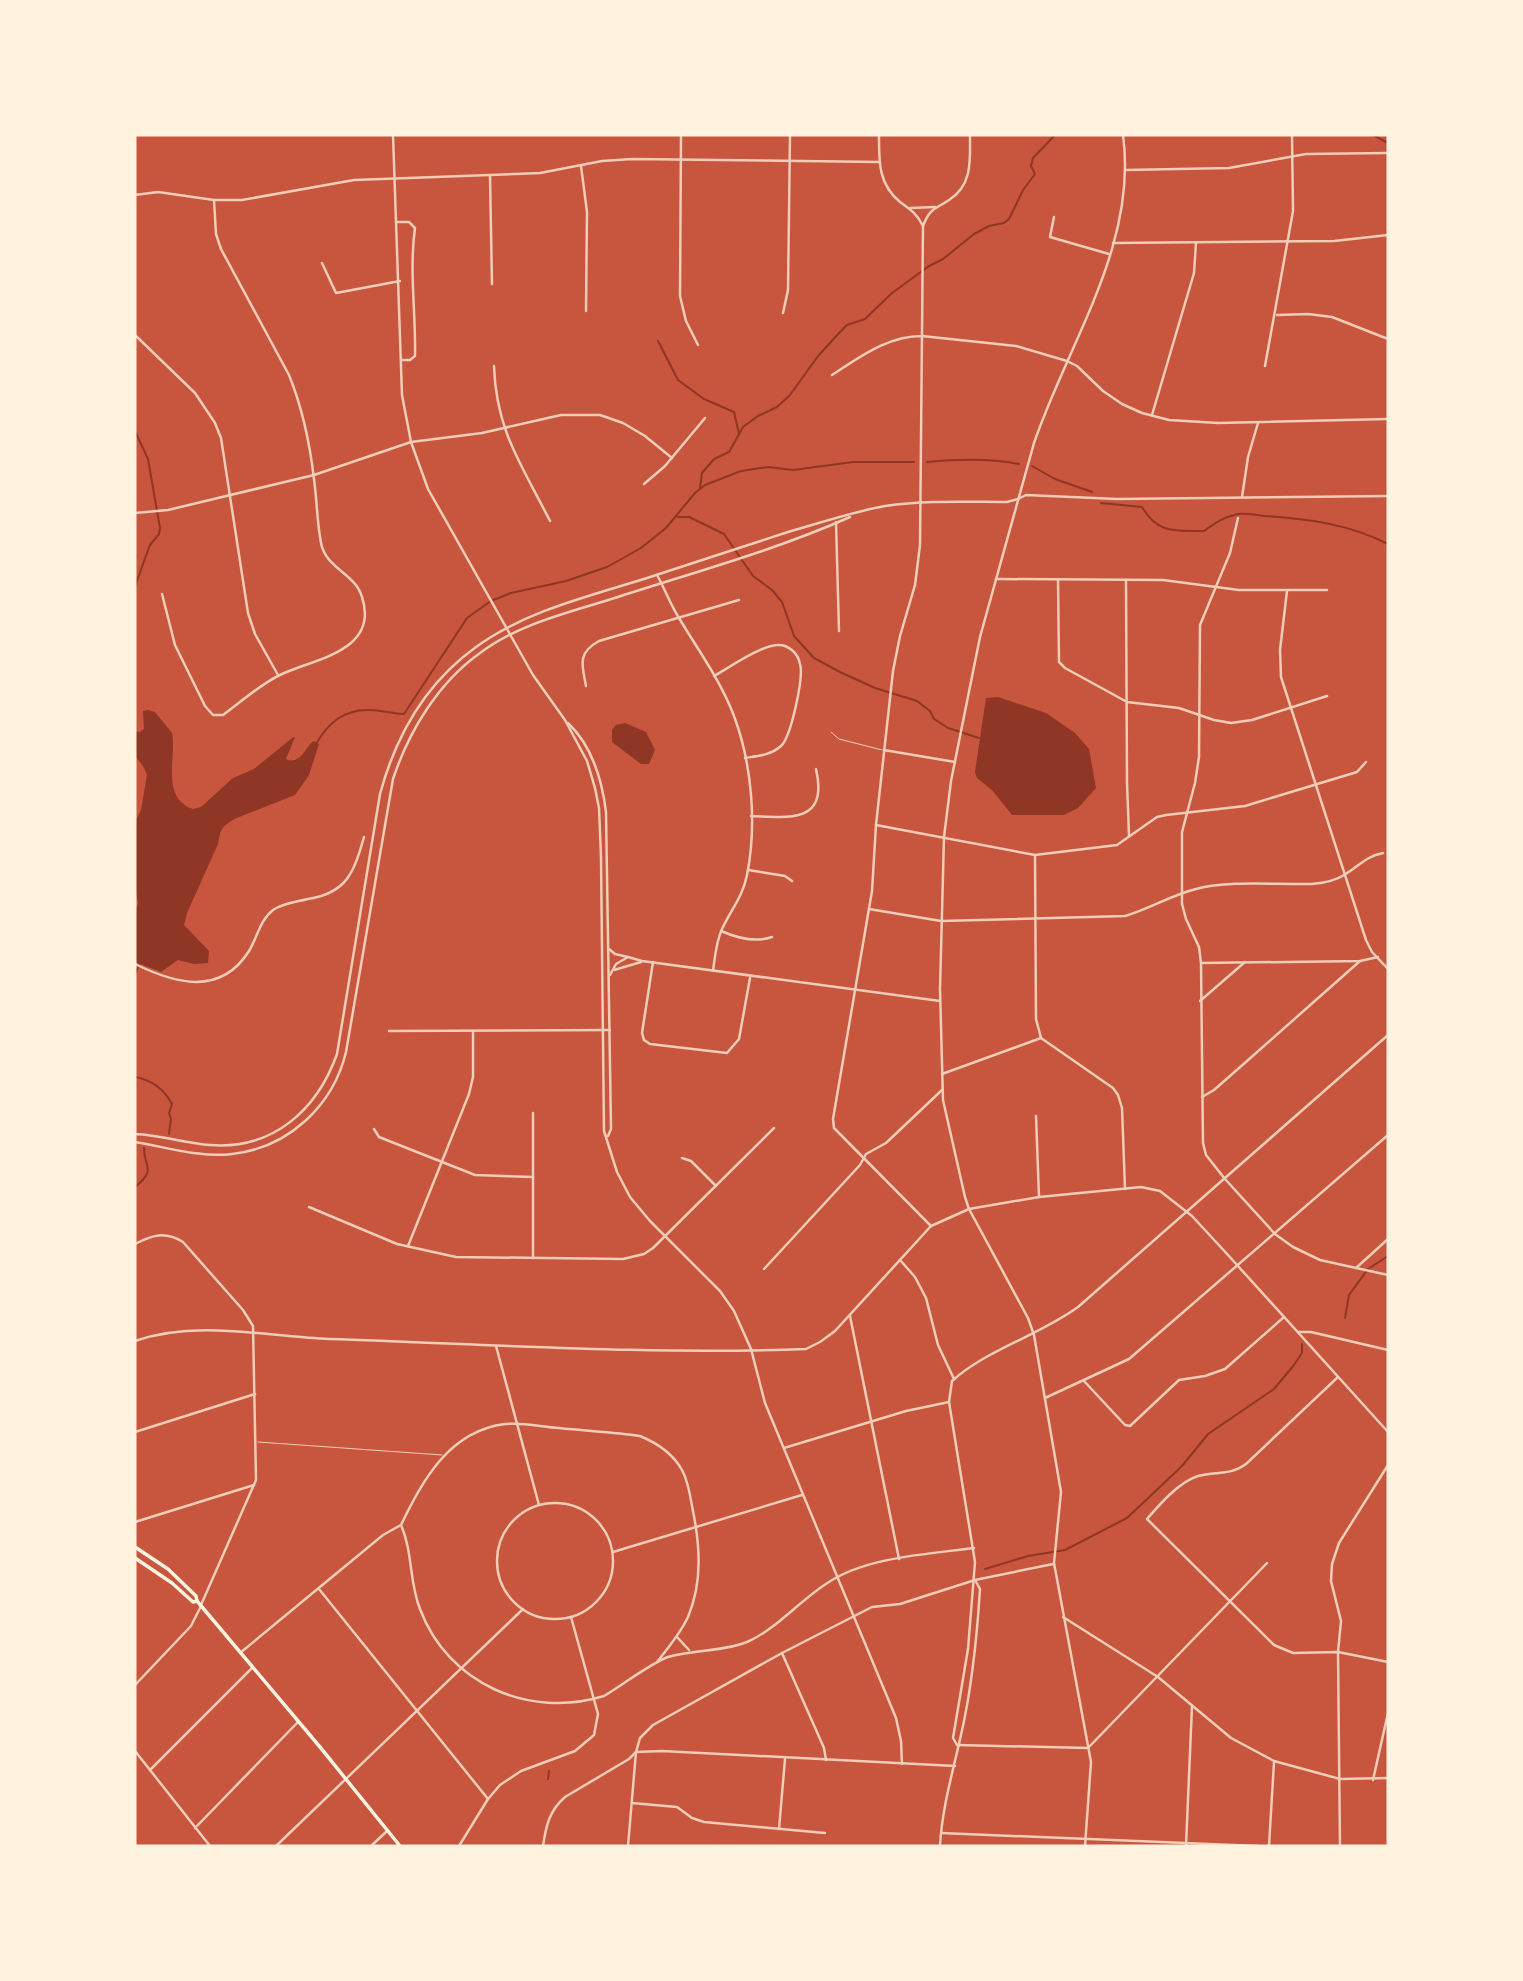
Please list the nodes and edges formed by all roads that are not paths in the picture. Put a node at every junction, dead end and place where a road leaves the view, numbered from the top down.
1 (393, 135) edge
2 (681, 135) edge
3 (790, 135) edge
4 (879, 135) edge
5 (970, 135) edge
6 (1123, 135) edge
7 (1292, 135) edge
8 (1388, 153) edge
9 (1293, 156) junction
10 (681, 160) junction
11 (789, 162) junction
12 (878, 162) junction
13 (581, 166) junction
14 (1126, 170) junction
15 (489, 176) junction
16 (393, 177) junction
17 (135, 195) edge
18 (214, 200) junction
19 (934, 207) junction
20 (910, 208) junction
21 (1054, 217) dead end
22 (396, 222) junction
23 (923, 226) junction
24 (1388, 235) edge
25 (1289, 242) junction
26 (1112, 243) junction
27 (1196, 243) junction
28 (1109, 254) junction
29 (322, 263) dead end
30 (400, 281) junction
31 (492, 284) dead end
32 (586, 311) dead end
33 (783, 313) dead end
34 (1276, 315) junction
35 (135, 335) edge
36 (922, 336) junction
37 (1388, 340) edge
38 (698, 345) dead end
39 (401, 360) junction
40 (1068, 361) junction
41 (494, 366) dead end
42 (1265, 366) dead end
43 (832, 375) dead end
44 (1152, 415) junction
45 (705, 418) dead end
46 (1388, 419) edge
47 (1258, 422) junction
48 (503, 429) junction
49 (411, 442) junction
50 (672, 458) junction
51 (314, 475) junction
52 (644, 485) dead end
53 (232, 495) junction
54 (1388, 496) edge
55 (1242, 497) junction
56 (1018, 499) junction
57 (919, 503) junction
58 (135, 513) edge
59 (1238, 518) dead end
60 (836, 520) junction
61 (550, 521) dead end
62 (657, 575) junction
63 (996, 579) junction
64 (1058, 579) junction
65 (1126, 580) junction
66 (661, 583) junction
67 (1217, 587) junction
68 (1327, 590) dead end
69 (1287, 591) junction
70 (162, 594) dead end
71 (739, 600) dead end
72 (679, 618) junction
73 (506, 628) junction
74 (839, 631) dead end
75 (510, 635) junction
76 (278, 675) junction
77 (714, 676) junction
78 (586, 686) dead end
79 (1327, 696) dead end
80 (1127, 702) junction
81 (1290, 708) junction
82 (1199, 714) junction
83 (565, 720) junction
84 (831, 732) dead end
85 (884, 750) junction
86 (745, 758) junction
87 (955, 762) junction
88 (1366, 762) dead end
89 (816, 769) dead end
90 (1315, 785) junction
91 (597, 795) junction
92 (604, 795) junction
93 (1187, 811) junction
94 (751, 816) junction
95 (876, 825) junction
96 (1129, 836) junction
97 (364, 837) dead end
98 (944, 837) junction
99 (1382, 853) dead end
100 (1035, 855) junction
101 (747, 870) junction
102 (1344, 875) junction
103 (792, 881) dead end
104 (1182, 893) junction
105 (869, 909) junction
106 (1036, 919) junction
107 (941, 921) junction
108 (721, 931) junction
109 (772, 937) dead end
110 (609, 949) junction
111 (628, 957) junction
112 (1378, 957) junction
113 (642, 961) junction
114 (1360, 961) junction
115 (653, 962) junction
116 (1245, 962) junction
117 (1201, 963) junction
118 (135, 965) edge
119 (614, 970) junction
120 (1388, 970) edge
121 (713, 971) junction
122 (609, 976) junction
123 (750, 976) junction
124 (602, 977) junction
125 (855, 990) junction
126 (940, 1001) junction
127 (1200, 1001) junction
128 (603, 1030) junction
129 (610, 1030) junction
130 (389, 1031) dead end
131 (473, 1031) junction
132 (1388, 1035) edge
133 (1041, 1038) junction
134 (942, 1073) junction
135 (942, 1090) junction
136 (1202, 1097) junction
137 (533, 1113) dead end
138 (1036, 1116) dead end
139 (774, 1128) dead end
140 (374, 1129) dead end
141 (135, 1134) edge
142 (1388, 1135) edge
143 (608, 1136) junction
144 (135, 1142) edge
145 (682, 1158) dead end
146 (864, 1159) junction
147 (441, 1163) junction
148 (533, 1177) junction
149 (1225, 1179) junction
150 (716, 1186) junction
151 (1125, 1189) junction
152 (1039, 1197) junction
153 (309, 1208) dead end
154 (969, 1209) junction
155 (1187, 1213) junction
156 (931, 1226) junction
157 (1275, 1234) junction
158 (665, 1237) junction
159 (1388, 1239) edge
160 (135, 1244) edge
161 (408, 1246) junction
162 (533, 1258) junction
163 (900, 1259) junction
164 (1238, 1266) junction
165 (1356, 1268) junction
166 (764, 1269) dead end
167 (1388, 1275) edge
168 (849, 1314) junction
169 (1284, 1317) junction
170 (1297, 1332) junction
171 (253, 1333) junction
172 (1034, 1335) junction
173 (135, 1340) edge
174 (496, 1344) junction
175 (751, 1349) junction
176 (1388, 1350) edge
177 (1338, 1377) junction
178 (954, 1379) junction
179 (1084, 1381) junction
180 (255, 1394) junction
181 (1045, 1398) junction
182 (949, 1402) junction
183 (871, 1422) junction
184 (517, 1424) junction
185 (1388, 1432) edge
186 (135, 1433) edge
187 (256, 1442) junction
188 (784, 1448) junction
189 (443, 1455) junction
190 (1388, 1465) edge
191 (254, 1485) junction
192 (802, 1494) junction
193 (539, 1505) junction
194 (135, 1522) edge
195 (401, 1525) junction
196 (696, 1527) junction
197 (135, 1547) edge
198 (974, 1548) junction
199 (613, 1552) junction
200 (135, 1558) edge
201 (899, 1559) junction
202 (1054, 1563) junction
203 (1267, 1563) dead end
204 (836, 1577) junction
205 (975, 1580) junction
206 (319, 1589) junction
207 (197, 1601) junction
208 (1230, 1602) junction
209 (201, 1606) junction
210 (523, 1609) junction
211 (854, 1616) junction
212 (571, 1617) junction
213 (1063, 1617) junction
214 (677, 1637) junction
215 (690, 1651) junction
216 (1338, 1652) junction
217 (240, 1653) junction
218 (782, 1653) junction
219 (657, 1662) junction
220 (1388, 1662) edge
221 (252, 1668) junction
222 (461, 1669) junction
223 (1158, 1677) junction
224 (135, 1685) edge
225 (593, 1699) junction
226 (1192, 1706) junction
227 (416, 1712) junction
228 (1388, 1713) edge
229 (299, 1721) junction
230 (957, 1745) junction
231 (1088, 1748) junction
232 (135, 1751) edge
233 (636, 1752) junction
234 (785, 1758) junction
235 (826, 1760) junction
236 (1274, 1761) junction
237 (902, 1764) junction
238 (954, 1766) junction
239 (150, 1770) junction
240 (1388, 1778) edge
241 (347, 1779) junction
242 (1339, 1779) junction
243 (1373, 1780) junction
244 (488, 1800) junction
245 (632, 1803) junction
246 (195, 1828) junction
247 (779, 1829) junction
248 (387, 1831) junction
249 (825, 1833) dead end
250 (941, 1833) junction
251 (1085, 1840) junction
252 (1186, 1845) edge
253 (210, 1846) edge
254 (276, 1846) edge
255 (371, 1846) edge
256 (400, 1846) edge
257 (459, 1846) edge
258 (543, 1846) edge
259 (628, 1846) edge
260 (940, 1846) edge
261 (1084, 1846) edge
262 (1258, 1846) edge
263 (1269, 1846) edge
264 (1340, 1846) edge

1 - 16 street
2 - 10 street
3 - 11 street
4 - 12 street
5 - 19 street
6 - 14 street
7 - 9 street
8 - 9 street
9 - 14 street
9 - 25 street
10 - 11 street
10 - 13 street
10 - 38 street
11 - 12 street
11 - 33 street
12 - 20 street
13 - 15 street
13 - 32 street
14 - 26 street
15 - 16 street
15 - 31 street
16 - 18 street
16 - 22 street
17 - 18 street
18 - 51 street
19 - 20 street
19 - 23 street
20 - 23 street
21 - 28 street
22 - 30 street
22 - 39 street
23 - 36 street
24 - 25 street
25 - 27 street
25 - 34 street
26 - 27 street
26 - 28 street
27 - 44 street
28 - 40 street
29 - 30 street
30 - 39 street
34 - 37 street
34 - 42 street
35 - 53 street
36 - 40 street
36 - 43 street
36 - 57 street
39 - 49 street
40 - 44 street
40 - 56 street
41 - 48 street
44 - 47 street
45 - 50 street
46 - 47 street
47 - 55 street
48 - 49 street
48 - 50 street
48 - 61 street
49 - 51 street
49 - 73 street
50 - 52 street
51 - 53 street
51 - 76 street
53 - 58 street
53 - 76 street
54 - 55 street
55 - 56 street
56 - 57 street
56 - 63 street
57 - 60 street
57 - 85 street
59 - 67 street
60 - 62 street
60 - 66 street
60 - 74 street
62 - 66 street
62 - 73 street
63 - 64 street
63 - 87 street
64 - 65 street
64 - 80 street
65 - 67 street
65 - 80 street
66 - 72 street
66 - 75 street
67 - 69 street
67 - 82 street
68 - 69 street
69 - 81 street
70 - 76 street
71 - 72 street
72 - 77 street
72 - 78 street
73 - 75 street
73 - 141 street
75 - 83 street
75 - 144 street
77 - 86 street
77 - 86 street
79 - 81 street
80 - 82 street
80 - 96 street
81 - 82 street
81 - 90 street
82 - 93 street
83 - 91 street
83 - 92 street
84 - 85 lane
85 - 87 street
85 - 95 street
86 - 94 street
87 - 98 street
88 - 90 street
89 - 94 street
90 - 93 street
90 - 102 street
91 - 92 street
91 - 124 street
92 - 110 street
93 - 96 street
93 - 104 street
94 - 101 street
95 - 98 street
95 - 105 street
96 - 100 street
97 - 118 street
98 - 100 street
98 - 107 street
99 - 102 street
100 - 106 street
101 - 103 street
101 - 108 street
102 - 104 street
102 - 112 street
104 - 106 street
104 - 117 street
105 - 107 street
105 - 125 street
106 - 107 street
106 - 133 street
107 - 126 street
108 - 109 street
108 - 121 street
110 - 111 street
110 - 122 street
111 - 113 street
111 - 119 street
112 - 114 street
112 - 120 street
113 - 115 street
113 - 119 street
114 - 116 street
114 - 136 street
115 - 121 street
115 - 123 street
116 - 117 street
116 - 127 street
117 - 127 street
119 - 122 street
121 - 123 street
122 - 124 street
122 - 129 street
123 - 125 street
124 - 128 street
125 - 126 street
125 - 146 street
126 - 134 street
127 - 136 street
128 - 129 street
128 - 131 street
128 - 143 street
129 - 143 street
130 - 131 street
131 - 147 street
132 - 149 street
133 - 134 street
133 - 151 street
134 - 135 street
135 - 146 street
135 - 154 street
136 - 149 street
137 - 148 street
138 - 152 street
139 - 150 street
140 - 147 street
142 - 157 street
143 - 158 street
145 - 150 street
146 - 156 street
146 - 166 street
147 - 148 street
147 - 161 street
148 - 162 street
149 - 155 street
149 - 157 street
150 - 158 street
151 - 152 street
151 - 155 street
152 - 154 street
153 - 161 street
154 - 156 street
154 - 172 street
155 - 164 street
155 - 172 street
156 - 163 street
157 - 164 street
157 - 165 street
158 - 162 street
158 - 175 street
159 - 165 street
160 - 171 street
161 - 162 street
163 - 168 street
163 - 178 street
164 - 169 street
164 - 179 street
165 - 167 street
168 - 175 street
168 - 183 street
169 - 170 street
169 - 179 street
170 - 176 street
170 - 177 street
171 - 173 street
171 - 174 street
171 - 180 street
172 - 178 street
172 - 181 street
174 - 175 street
174 - 184 street
175 - 188 street
177 - 185 street
177 - 208 street
178 - 182 street
179 - 181 street
180 - 186 street
180 - 187 street
181 - 202 street
182 - 183 street
182 - 198 street
183 - 188 street
183 - 201 street
184 - 189 street
184 - 193 street
184 - 196 street
187 - 189 lane
187 - 191 street
188 - 192 street
189 - 195 street
190 - 216 street
191 - 194 street
191 - 209 street
192 - 196 street
192 - 204 street
193 - 199 street
193 - 210 street
195 - 206 street
195 - 222 street
196 - 199 street
196 - 214 street
197 - 207 main road
198 - 201 street
198 - 205 street
199 - 212 street
200 - 207 main road
201 - 204 street
202 - 205 street
202 - 213 street
203 - 208 street
204 - 211 street
204 - 215 street
205 - 211 street
205 - 230 street
205 - 230 street
206 - 217 street
206 - 227 street
207 - 209 main road
208 - 216 street
208 - 223 street
209 - 217 main road
209 - 224 street
210 - 212 street
210 - 222 street
211 - 218 street
211 - 237 street
212 - 225 street
213 - 223 street
213 - 231 street
214 - 215 street
214 - 219 street
215 - 219 street
216 - 220 street
216 - 242 street
217 - 221 main road
218 - 233 street
218 - 235 street
219 - 225 street
221 - 229 main road
221 - 239 street
222 - 225 street
222 - 227 street
223 - 226 street
223 - 231 street
225 - 244 street
226 - 236 street
226 - 252 street
227 - 241 street
227 - 244 street
228 - 243 street
229 - 241 main road
229 - 246 street
230 - 231 street
230 - 238 street
231 - 251 street
232 - 239 street
233 - 234 street
233 - 245 street
233 - 258 street
234 - 235 street
234 - 247 street
235 - 237 street
236 - 242 street
236 - 263 street
237 - 238 street
238 - 250 street
239 - 246 street
240 - 243 street
241 - 248 main road
241 - 254 street
242 - 243 street
242 - 264 street
244 - 257 street
245 - 247 street
245 - 259 street
246 - 253 street
247 - 249 street
248 - 255 street
248 - 256 main road
250 - 251 street
250 - 260 street
251 - 252 street
251 - 261 street
252 - 262 street

